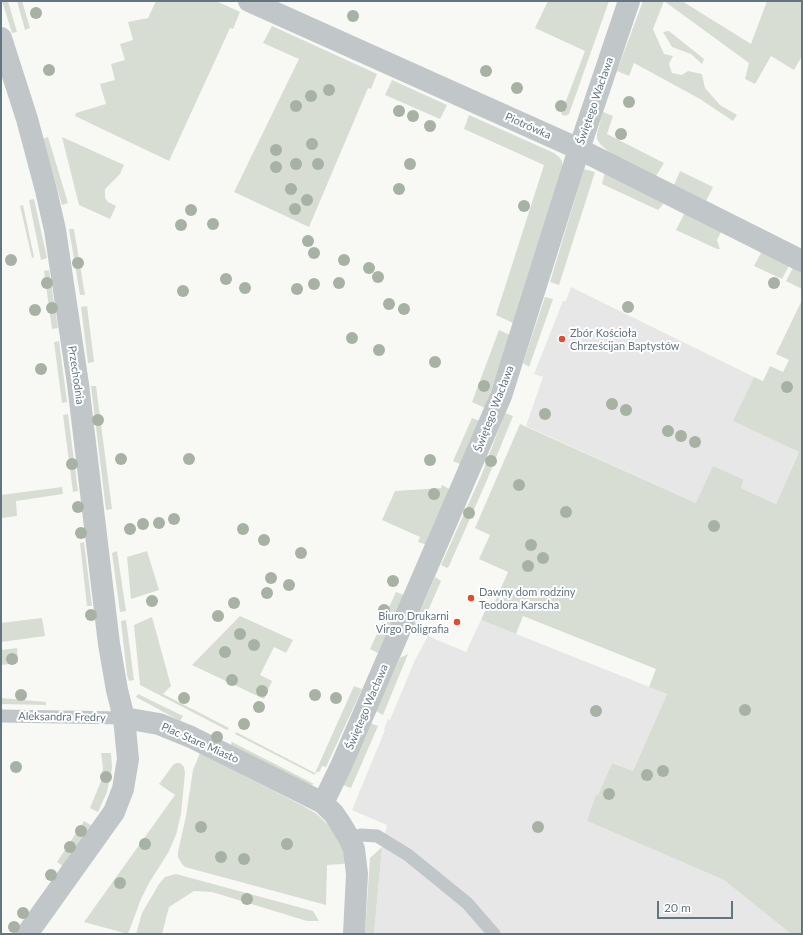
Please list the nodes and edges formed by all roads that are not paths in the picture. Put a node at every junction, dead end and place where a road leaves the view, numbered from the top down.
1 (249, 1) edge
2 (629, 1) edge
3 (1, 38) edge
4 (579, 149) junction
5 (802, 261) edge
6 (1, 716) edge
7 (124, 718) junction
8 (323, 803) junction
9 (349, 838) junction
10 (27, 934) edge
11 (354, 934) edge
12 (494, 934) edge

1 - 4 street, Piotrówka
2 - 4 street, Świętego Wacława
3 - 7 street, Przechodnia
4 - 5 street, Piotrówka
4 - 8 street, Świętego Wacława
6 - 7 lane, Aleksandra Fredry
7 - 8 street, Plac Stare Miasto
7 - 10 street
8 - 9 street, Plac Stare Miasto
9 - 11 street, Plac Stare Miasto
9 - 12 lane

